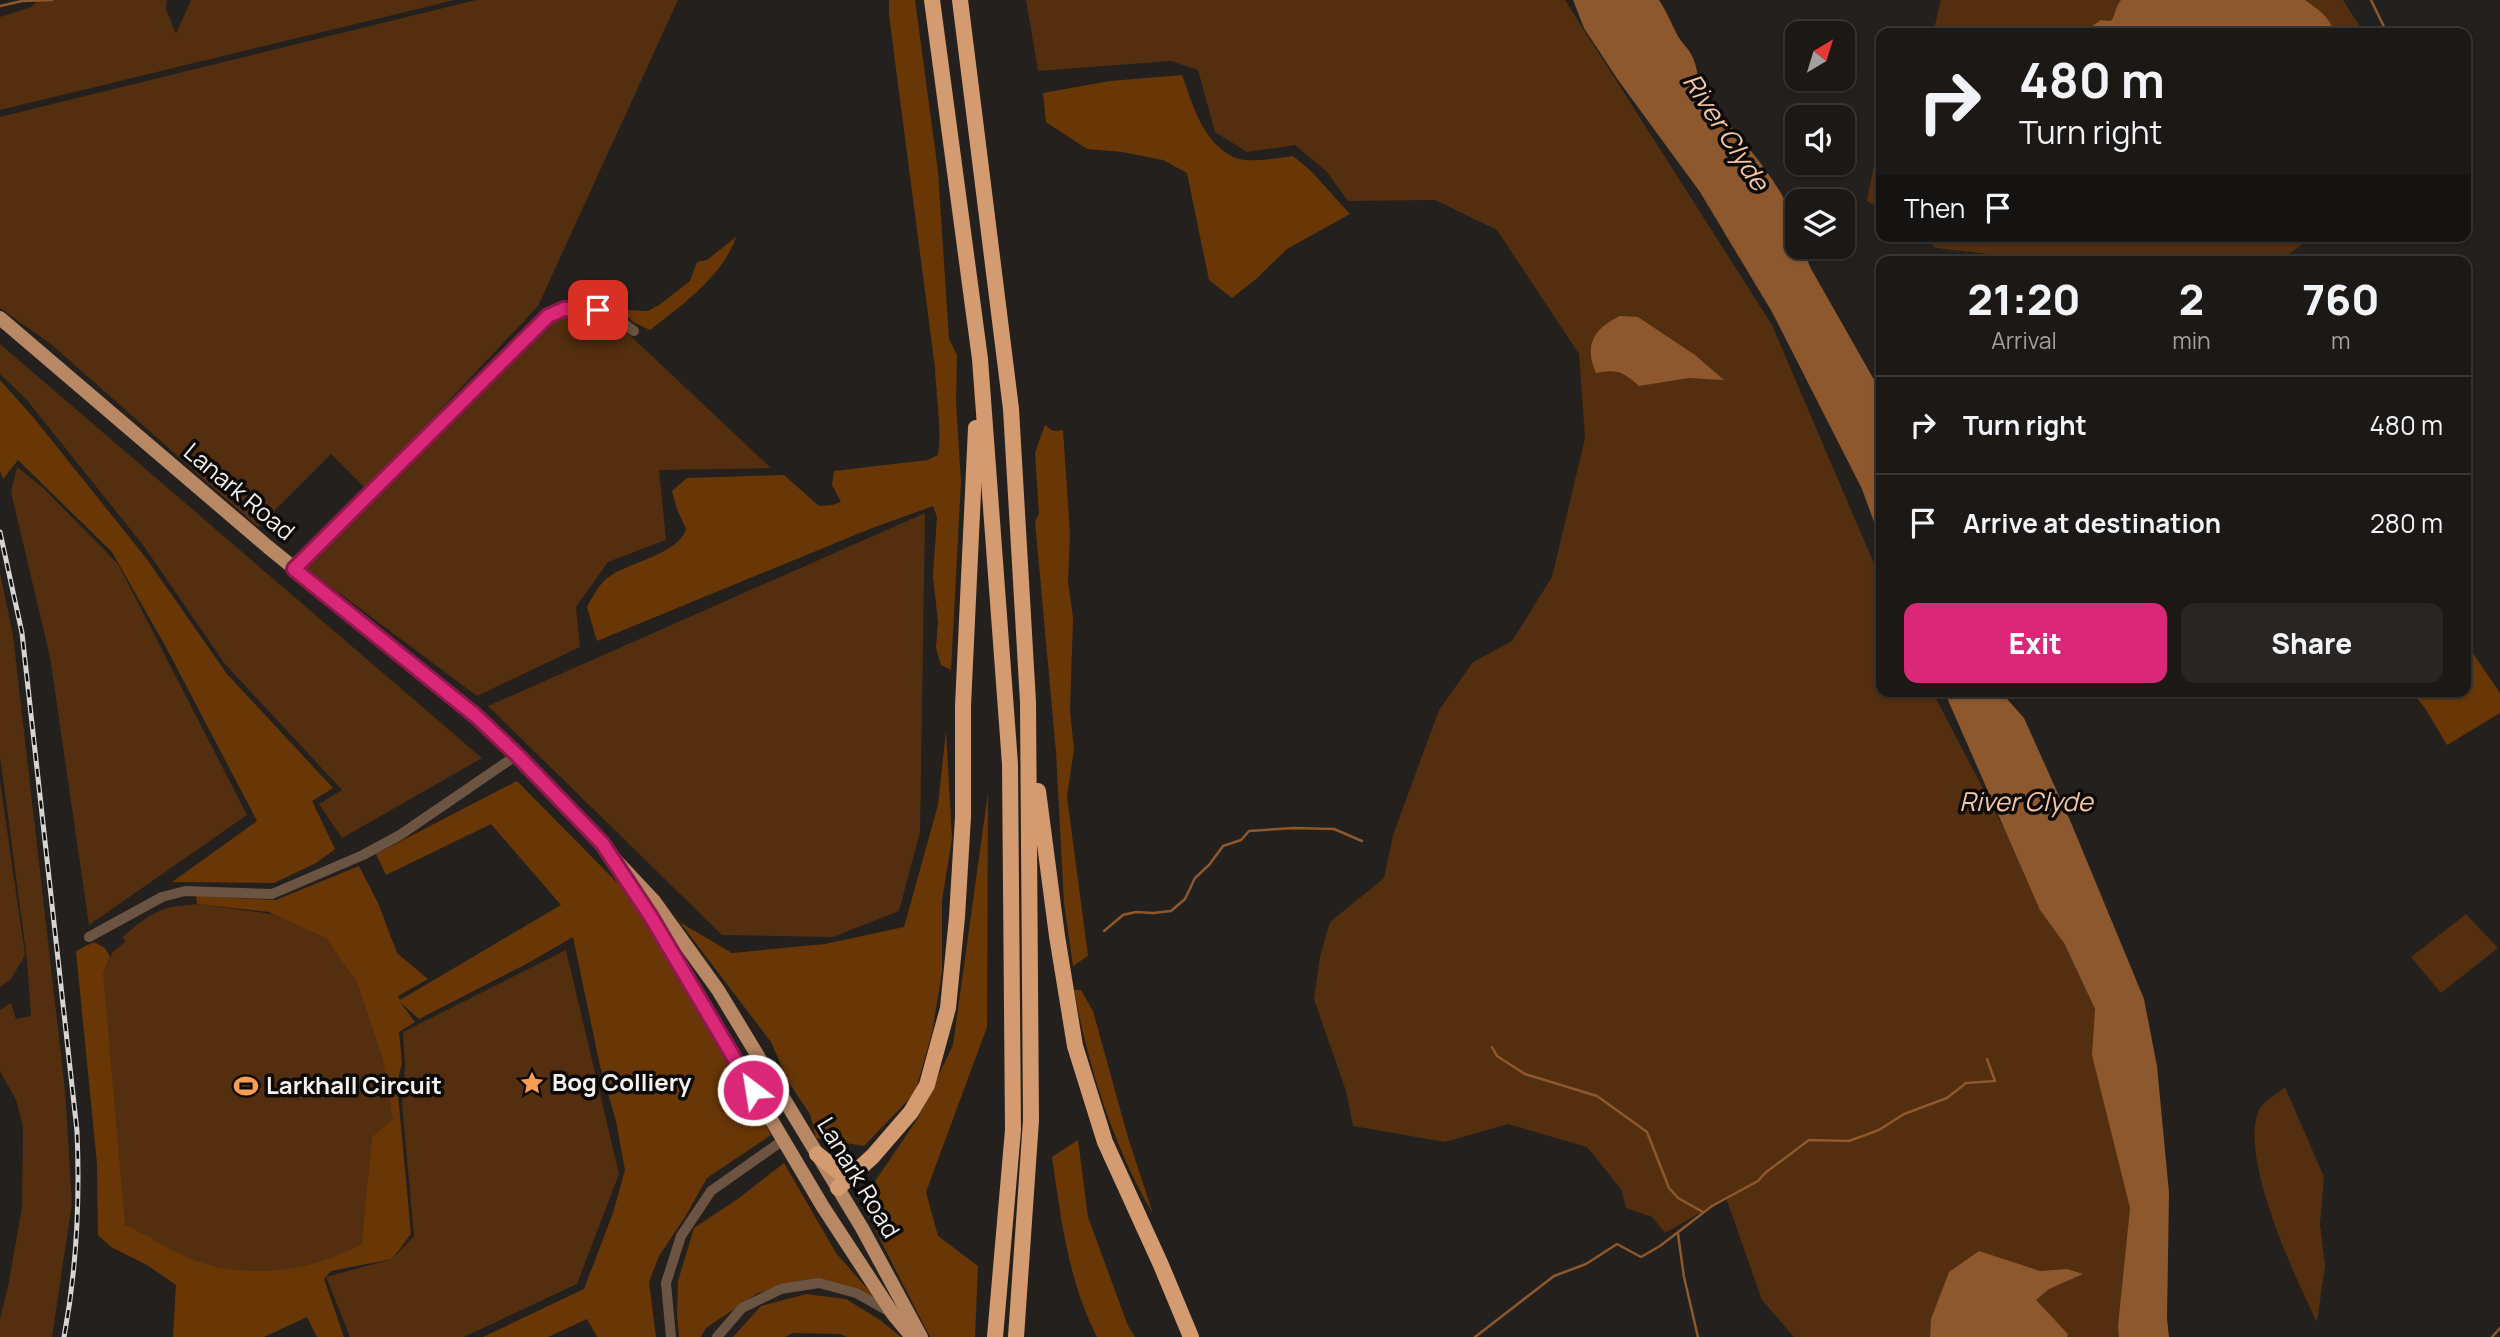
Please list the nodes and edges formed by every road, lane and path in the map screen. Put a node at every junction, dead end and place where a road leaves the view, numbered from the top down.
1 (932, 0) edge
2 (960, 0) edge
3 (0, 318) edge
4 (634, 331) dead end
5 (979, 359) junction
6 (294, 569) junction
7 (1028, 723) junction
8 (517, 755) junction
9 (602, 843) junction
10 (89, 937) dead end
11 (782, 1141) junction
12 (813, 1147) junction
13 (860, 1168) junction
14 (838, 1188) junction
15 (881, 1296) junction
16 (892, 1314) junction
17 (671, 1337) edge
18 (717, 1337) edge
19 (912, 1337) edge
20 (921, 1337) edge
21 (995, 1337) edge
22 (1016, 1337) edge
23 (1191, 1337) edge

1 - 5 highway
2 - 7 highway
3 - 6 main road, Lanark Road
4 - 6 street
5 - 13 highway
5 - 21 highway
6 - 8 main road, Lanark Road
7 - 22 highway
7 - 23 highway
8 - 9 main road, Lanark Road
8 - 10 street
9 - 11 main road, Lanark Road
9 - 12 main road, Lanark Road
11 - 12 main road
11 - 15 main road, Lanark Road
11 - 17 street
12 - 13 highway
12 - 14 main road, Lanark Road
13 - 14 highway
14 - 15 main road
14 - 20 main road, Lanark Road
15 - 16 main road, Lanark Road
16 - 18 street
16 - 19 main road, Lanark Road

